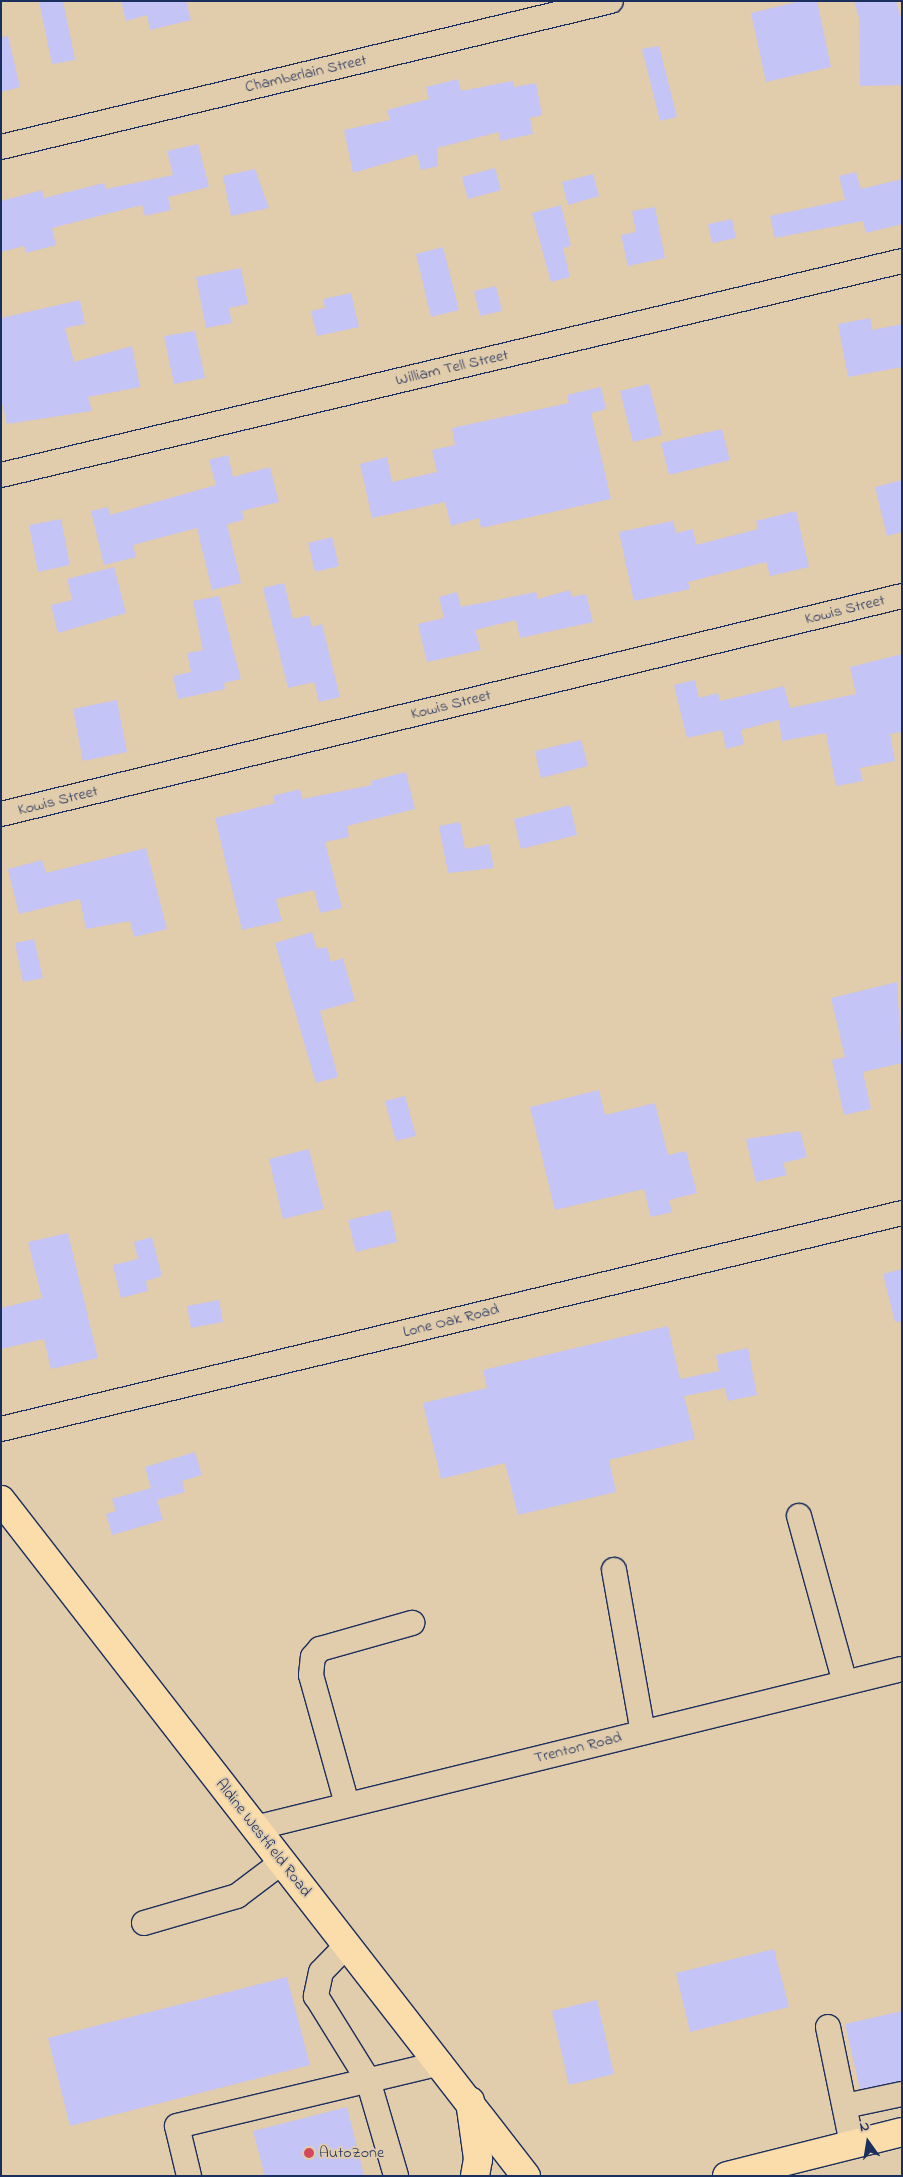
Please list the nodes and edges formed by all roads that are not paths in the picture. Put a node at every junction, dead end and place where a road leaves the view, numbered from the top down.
1 (612, 1) edge
2 (1, 147) edge
3 (902, 261) edge
4 (1, 475) edge
5 (902, 596) edge
6 (1, 814) edge
7 (902, 1213) edge
8 (1, 1429) edge
9 (1, 1500) edge
10 (799, 1516) dead end
11 (614, 1570) dead end
12 (412, 1623) dead end
13 (902, 1669) edge
14 (845, 1683) junction
15 (643, 1732) junction
16 (347, 1804) junction
17 (255, 1828) junction
18 (282, 1862) junction
19 (144, 1923) dead end
20 (347, 1945) junction
21 (828, 2027) dead end
22 (441, 2063) junction
23 (368, 2080) junction
24 (902, 2094) edge
25 (470, 2099) junction
26 (845, 2106) junction
27 (902, 2132) edge
28 (852, 2144) junction
29 (189, 2176) edge
30 (396, 2176) edge
31 (475, 2176) edge
32 (526, 2176) edge
33 (727, 2176) edge

1 - 2 street, Chamberlain Street
3 - 4 street, William Tell Street
5 - 6 street, Kowis Street
7 - 8 street, Lone Oak Road
9 - 17 main road, Aldine Westfield Road
10 - 14 street
11 - 15 street
12 - 16 street
13 - 14 street, Trenton Road
14 - 15 street, Trenton Road
15 - 16 street, Trenton Road
16 - 17 street, Trenton Road
17 - 18 main road, Aldine Westfield Road
18 - 19 street
18 - 20 main road, Aldine Westfield Road
20 - 22 main road, Aldine Westfield Road
20 - 23 street
21 - 26 street
22 - 23 street
22 - 25 main road, Aldine Westfield Road
23 - 29 street
23 - 30 street
24 - 26 street
25 - 31 main road
25 - 32 main road, Aldine Westfield Road
26 - 28 street
27 - 28 main road
28 - 33 main road

